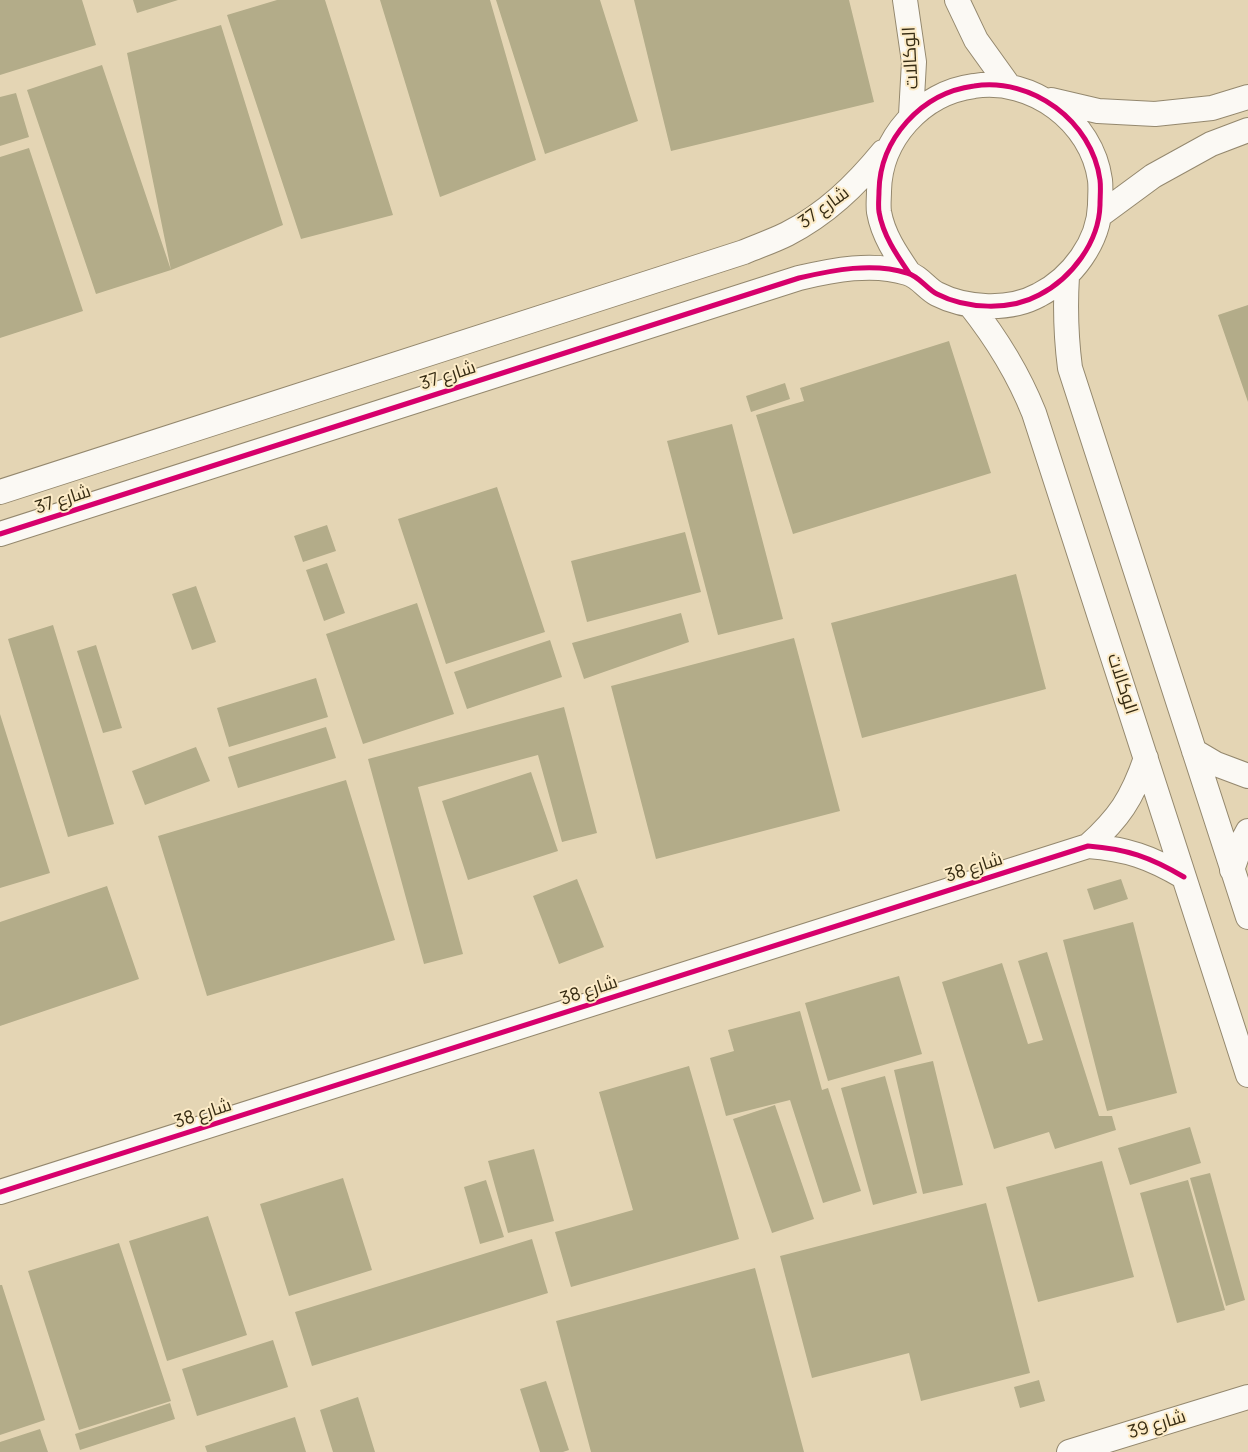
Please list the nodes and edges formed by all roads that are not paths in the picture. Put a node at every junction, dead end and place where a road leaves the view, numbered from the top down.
1 (905, 0) edge
2 (957, 0) edge
3 (1009, 86) junction
4 (1248, 97) edge
5 (1042, 98) junction
6 (911, 115) junction
7 (1248, 130) edge
8 (890, 143) junction
9 (1100, 215) junction
10 (909, 273) junction
11 (1067, 276) junction
12 (970, 306) junction
13 (0, 492) edge
14 (0, 534) edge
15 (1194, 751) junction
16 (1146, 758) junction
17 (1248, 776) edge
18 (1248, 831) edge
19 (1088, 846) junction
20 (1232, 870) junction
21 (1184, 877) junction
22 (1248, 917) edge
23 (1248, 1075) edge
24 (0, 1192) edge
25 (1247, 1396) edge
26 (1069, 1452) edge

1 - 6 street, الوكالات
2 - 3 street
3 - 5 street
3 - 6 street, شارع 37
4 - 5 street
5 - 9 street
6 - 8 street, شارع 37
7 - 9 street
8 - 10 street
8 - 13 street, شارع 37
9 - 11 street
10 - 12 street
10 - 14 street, شارع 37
11 - 12 street
11 - 15 street
12 - 16 street, الوكالات
15 - 17 street
15 - 20 street
16 - 19 street, شارع 38
16 - 21 street, الوكالات
18 - 20 street
19 - 21 street, شارع 38
19 - 24 street, شارع 38
20 - 22 street
21 - 23 street, الوكالات
25 - 26 street, شارع 39

